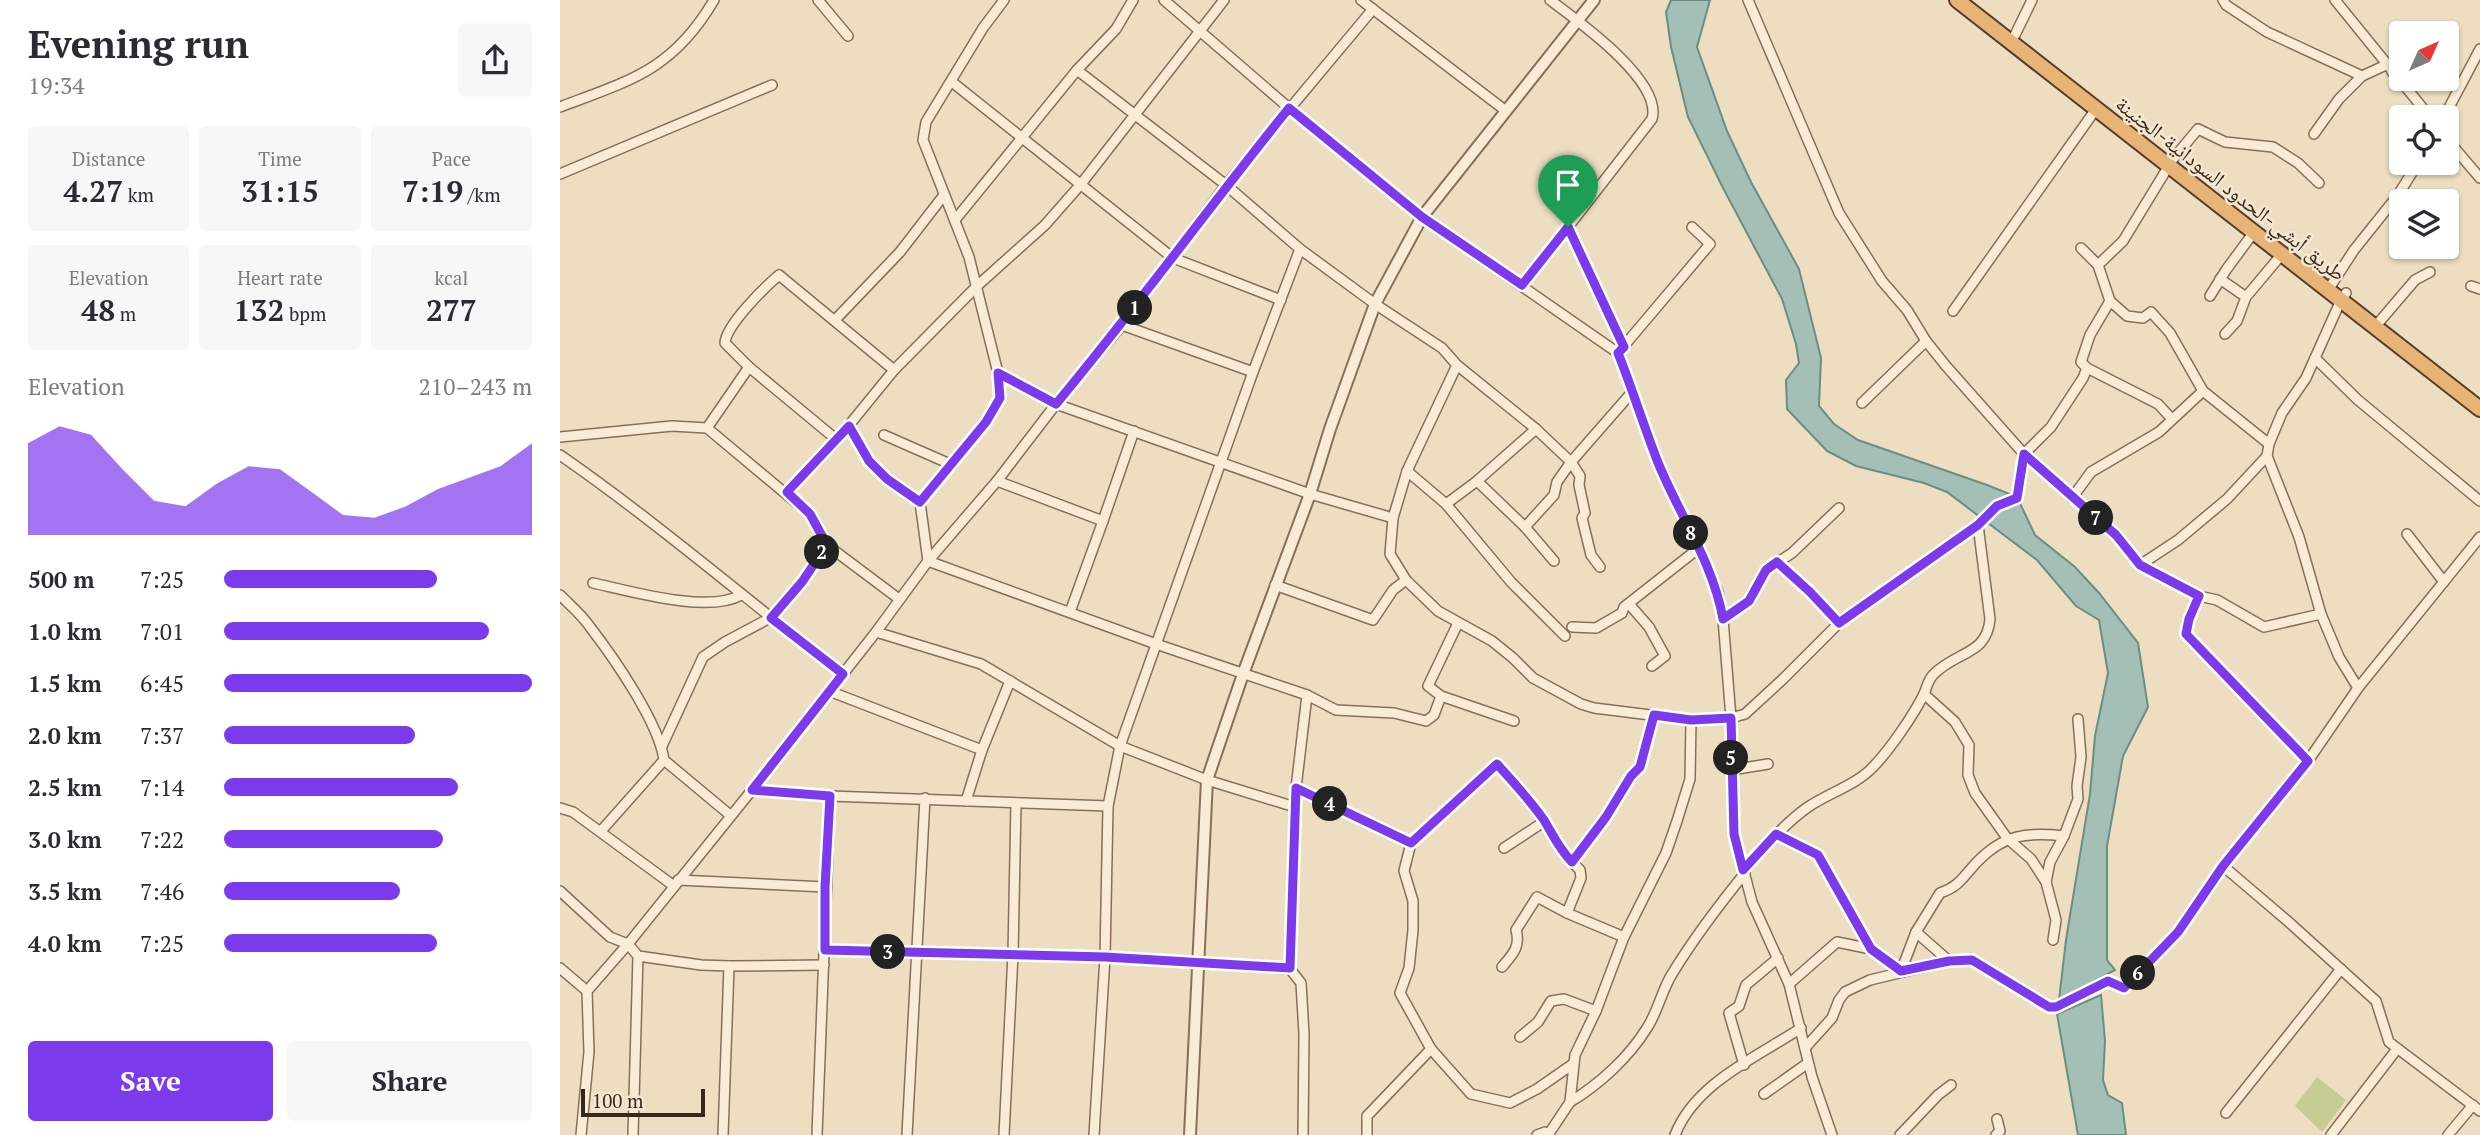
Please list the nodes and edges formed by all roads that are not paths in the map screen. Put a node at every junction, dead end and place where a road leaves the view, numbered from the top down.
1 (714, 0) edge
2 (818, 0) edge
3 (1004, 0) edge
4 (1133, 0) edge
5 (1164, 0) edge
6 (1224, 0) edge
7 (1361, 0) edge
8 (1550, 0) edge
9 (1594, 0) edge
10 (1748, 0) edge
11 (1957, 0) edge
12 (1971, 0) edge
13 (2032, 0) edge
14 (2223, 0) edge
15 (2335, 0) edge
16 (1373, 9) junction
17 (1578, 21) junction
18 (1200, 31) junction
19 (2015, 35) junction
20 (848, 36) dead end
21 (2480, 49) edge
22 (2389, 68) joint
23 (1077, 70) junction
24 (2362, 76) junction
25 (953, 82) junction
26 (772, 86) dead end
27 (2408, 91) edge
28 (2420, 105) edge
29 (2450, 105) edge
30 (560, 107) edge
31 (1289, 108) junction
32 (2096, 109) junction
33 (1506, 111) junction
34 (1135, 114) junction
35 (2314, 134) dead end
36 (1022, 138) junction
37 (2459, 153) edge
38 (2171, 162) junction
39 (560, 174) edge
40 (2410, 175) edge
41 (2480, 178) edge
42 (2319, 183) dead end
43 (1081, 184) junction
44 (1226, 186) junction
45 (944, 195) junction
46 (1422, 217) junction
47 (955, 220) junction
48 (1568, 227) junction
49 (1692, 227) dead end
50 (2254, 232) junction
51 (2081, 248) dead end
52 (1300, 249) junction
53 (2282, 254) junction
54 (1173, 258) junction
55 (2098, 265) junction
56 (2430, 272) dead end
57 (2220, 279) junction
58 (1522, 285) junction
59 (977, 286) junction
60 (2330, 286) junction
61 (2210, 296) dead end
62 (2343, 296) junction
63 (2246, 297) junction
64 (1281, 300) junction
65 (2110, 301) junction
66 (1375, 304) junction
67 (1953, 311) dead end
68 (835, 320) junction
69 (2380, 321) junction
70 (1122, 324) junction
71 (2225, 334) dead end
72 (1926, 341) junction
73 (1621, 350) junction
74 (2315, 358) junction
75 (1457, 365) junction
76 (749, 367) junction
77 (2087, 368) junction
78 (894, 370) junction
79 (1253, 372) junction
80 (998, 373) junction
81 (1633, 391) junction
82 (2203, 391) junction
83 (2480, 399) edge
84 (1861, 403) dead end
85 (1056, 404) junction
86 (2480, 409) edge
87 (2172, 419) junction
88 (849, 426) junction
89 (706, 428) junction
90 (1536, 429) junction
91 (1133, 431) junction
92 (884, 435) dead end
93 (560, 437) edge
94 (836, 440) junction
95 (2269, 444) junction
96 (2024, 454) junction
97 (560, 456) edge
98 (2267, 456) junction
99 (1221, 461) junction
100 (1571, 461) junction
101 (950, 464) junction
102 (1407, 471) junction
103 (997, 481) junction
104 (1477, 481) junction
105 (787, 492) junction
106 (1310, 494) junction
107 (2072, 498) junction
108 (2480, 501) edge
109 (920, 502) junction
110 (1446, 504) junction
111 (1839, 508) dead end
112 (1393, 518) junction
113 (1103, 521) junction
114 (1978, 525) junction
115 (1525, 527) junction
116 (2407, 534) dead end
117 (2480, 537) edge
118 (827, 545) junction
119 (1699, 548) junction
120 (928, 561) junction
121 (1554, 561) dead end
122 (1777, 562) junction
123 (2140, 565) junction
124 (1600, 567) dead end
125 (1406, 580) junction
126 (2444, 582) junction
127 (593, 583) dead end
128 (1275, 585) junction
129 (560, 595) edge
130 (741, 595) junction
131 (2199, 596) junction
132 (899, 599) junction
133 (1629, 604) junction
134 (1070, 612) junction
135 (2321, 614) junction
136 (771, 618) junction
137 (1723, 619) junction
138 (1458, 623) junction
139 (1839, 623) junction
140 (1572, 627) dead end
141 (876, 632) junction
142 (1565, 636) dead end
143 (1156, 644) junction
144 (1652, 666) dead end
145 (843, 674) junction
146 (1243, 674) junction
147 (1010, 681) junction
148 (2358, 688) junction
149 (829, 691) junction
150 (1924, 694) junction
151 (1307, 695) junction
152 (1441, 696) junction
153 (1654, 715) junction
154 (1731, 718) junction
155 (2078, 719) dead end
156 (1691, 720) junction
157 (1514, 721) dead end
158 (662, 746) junction
159 (1120, 746) junction
160 (982, 750) junction
161 (664, 760) junction
162 (2308, 761) junction
163 (1768, 764) dead end
164 (1731, 770) junction
165 (1208, 780) junction
166 (1296, 788) junction
167 (752, 790) junction
168 (830, 796) junction
169 (925, 799) junction
170 (966, 802) junction
171 (1016, 803) junction
172 (1108, 806) junction
173 (1295, 807) junction
174 (560, 808) edge
175 (730, 815) junction
176 (1545, 821) junction
177 (601, 831) junction
178 (1776, 834) junction
179 (2064, 835) junction
180 (2007, 838) junction
181 (1411, 843) junction
182 (1504, 848) dead end
183 (1572, 862) junction
184 (2223, 866) junction
185 (1744, 871) junction
186 (2046, 882) junction
187 (676, 883) junction
188 (825, 887) junction
189 (560, 891) edge
190 (1567, 913) junction
191 (1916, 932) junction
192 (1624, 937) junction
193 (2053, 940) dead end
194 (628, 944) junction
195 (1871, 949) junction
196 (825, 950) junction
197 (916, 953) junction
198 (1013, 954) junction
199 (638, 956) junction
200 (1105, 957) junction
201 (1778, 958) junction
202 (1949, 961) junction
203 (1197, 963) junction
204 (824, 965) junction
205 (729, 966) junction
206 (1502, 967) dead end
207 (560, 968) edge
208 (1290, 968) junction
209 (2341, 969) junction
210 (1901, 971) junction
211 (1788, 984) junction
212 (587, 991) junction
213 (1596, 1011) junction
214 (1801, 1028) junction
215 (1520, 1037) dead end
216 (1805, 1048) junction
217 (1431, 1049) junction
218 (2397, 1049) junction
219 (1808, 1063) junction
220 (1573, 1064) junction
221 (1744, 1065) junction
222 (1951, 1085) dead end
223 (1764, 1094) dead end
224 (1570, 1102) junction
225 (2476, 1108) edge
226 (2226, 1113) dead end
227 (1997, 1119) dead end
228 (579, 1133) edge
229 (634, 1135) edge
230 (723, 1135) edge
231 (817, 1135) edge
232 (907, 1135) edge
233 (1004, 1135) edge
234 (1094, 1135) edge
235 (1190, 1135) edge
236 (1304, 1135) edge
237 (1367, 1135) edge
238 (1537, 1135) edge
239 (1549, 1135) edge
240 (1675, 1135) edge
241 (1832, 1135) edge
242 (1900, 1135) edge
243 (1996, 1135) edge
244 (2331, 1135) edge
245 (2448, 1135) edge

1 - 30 street
2 - 20 street
3 - 25 street
4 - 23 street
5 - 18 street
6 - 18 street
7 - 16 street
8 - 17 street
9 - 17 street
10 - 72 street
11 - 32 highway, طريق أبشي-الحدود السودانية-الجنينة
12 - 19 highway
13 - 19 street
14 - 24 street
15 - 22 street
16 - 31 street
16 - 33 street
17 - 33 street
17 - 48 street
18 - 31 street
18 - 34 street
19 - 38 highway
21 - 29 street
22 - 24 street
23 - 34 street
23 - 36 street
24 - 35 street
25 - 36 street
25 - 45 street
26 - 39 street
27 - 28 street
31 - 44 street
31 - 46 street
32 - 38 highway, طريق أبشي-الحدود السودانية-الجنينة
32 - 67 street
33 - 46 street
34 - 43 street
34 - 44 street
36 - 43 street
36 - 47 street
37 - 41 street
38 - 42 street
38 - 50 highway, طريق أبشي-الحدود السودانية-الجنينة
38 - 55 street
38 - 60 highway
40 - 60 street
43 - 54 street
43 - 59 street
44 - 52 street
44 - 54 street
45 - 47 street
45 - 68 street
46 - 58 street
46 - 66 street
47 - 59 street
48 - 58 street
48 - 73 street
49 - 73 street
50 - 53 highway, طريق أبشي-الحدود السودانية-الجنينة
50 - 57 street
51 - 55 street
52 - 64 street
52 - 66 street
53 - 60 highway, طريق أبشي-الحدود السودانية-الجنينة
53 - 63 street
54 - 64 street
54 - 70 street
55 - 65 street
56 - 69 street
57 - 61 street
57 - 63 street
58 - 73 street
59 - 78 street
59 - 80 street
60 - 62 highway, طريق أبشي-الحدود السودانية-الجنينة
62 - 69 highway
62 - 74 street
62 - 86 highway, طريق أبشي-الحدود السودانية-الجنينة
63 - 71 street
64 - 79 street
65 - 77 street
65 - 82 street
66 - 75 street
66 - 106 street
68 - 76 street
68 - 78 street
69 - 83 highway
70 - 79 street
70 - 85 street
72 - 84 street
72 - 96 street
73 - 81 street
74 - 95 street
74 - 108 street
75 - 90 street
75 - 102 street
76 - 89 street
76 - 94 street
77 - 87 street
77 - 96 street
78 - 88 street
79 - 99 street
80 - 85 street
80 - 101 street
81 - 100 street
81 - 119 street
82 - 87 street
82 - 95 street
85 - 91 street
85 - 103 street
87 - 107 street
88 - 94 street
88 - 109 street
89 - 93 street
89 - 105 street
90 - 100 street
90 - 104 street
91 - 99 street
91 - 113 street
92 - 101 street
94 - 105 street
95 - 98 street
96 - 107 street
96 - 114 street
97 - 130 street
98 - 123 street
98 - 135 street
99 - 106 street
99 - 143 street
100 - 115 street
100 - 124 street
101 - 109 street
102 - 110 street
102 - 112 street
103 - 113 street
103 - 120 street
104 - 110 street
104 - 115 street
105 - 118 street
106 - 112 street
106 - 128 street
107 - 123 street
109 - 120 street
110 - 142 street
111 - 122 street
112 - 125 street
113 - 134 street
114 - 139 street
114 - 150 street
115 - 121 street
116 - 126 street
117 - 126 street
118 - 132 street
118 - 136 street
119 - 133 street
119 - 137 street
120 - 132 street
120 - 134 street
122 - 137 street
122 - 139 street
123 - 131 street
125 - 128 street
125 - 138 street
126 - 148 street
127 - 130 street
128 - 146 street
129 - 158 street
130 - 136 street
131 - 135 street
131 - 162 street
132 - 141 street
133 - 140 street
133 - 144 street
134 - 143 street
135 - 148 street
136 - 145 street
136 - 158 street
137 - 154 street
138 - 152 street
138 - 153 street
139 - 154 street
141 - 145 street
141 - 147 street
143 - 146 street
143 - 159 street
145 - 149 street
146 - 151 street
146 - 165 street
147 - 159 street
147 - 160 street
148 - 162 street
149 - 160 street
149 - 167 street
150 - 178 street
150 - 180 street
151 - 152 street
151 - 166 street
152 - 157 street
153 - 156 street
153 - 183 street
154 - 156 street
154 - 164 street
155 - 179 street
156 - 192 street
158 - 161 street
159 - 165 street
159 - 172 street
160 - 170 street
161 - 175 street
161 - 177 street
162 - 184 street
163 - 164 street
164 - 185 street
165 - 173 street
165 - 203 street
166 - 173 street
166 - 181 street
167 - 168 street
167 - 175 street
168 - 169 street
168 - 188 street
169 - 170 street
169 - 197 street
170 - 171 street
171 - 172 street
171 - 198 street
172 - 200 street
173 - 208 street
174 - 177 street
175 - 187 street
176 - 181 street
176 - 182 street
176 - 183 street
177 - 187 street
178 - 185 street
178 - 195 street
179 - 180 street
179 - 186 street
180 - 186 street
180 - 191 street
181 - 217 street
183 - 190 street
184 - 202 street
184 - 209 street
185 - 201 street
185 - 224 street
186 - 193 street
187 - 188 street
187 - 194 street
188 - 196 street
189 - 194 street
190 - 192 street
190 - 206 street
191 - 202 street
191 - 210 street
192 - 213 street
194 - 199 street
194 - 212 street
195 - 210 street
195 - 211 street
196 - 197 street
196 - 204 street
197 - 198 street
197 - 232 street
198 - 200 street
198 - 233 street
199 - 205 street
199 - 229 street
200 - 203 street
200 - 234 street
201 - 211 street
201 - 221 street
202 - 210 street
203 - 208 street
203 - 235 street
204 - 205 street
204 - 231 street
205 - 230 street
207 - 212 street
208 - 236 street
209 - 218 street
209 - 226 street
210 - 216 street
211 - 214 street
212 - 228 street
213 - 215 street
213 - 220 street
214 - 216 street
214 - 221 street
216 - 219 street
217 - 220 street
217 - 237 street
218 - 225 street
218 - 244 street
219 - 223 street
219 - 241 street
220 - 224 street
221 - 240 street
222 - 242 street
224 - 239 street
225 - 245 street
227 - 243 street
238 - 239 street

